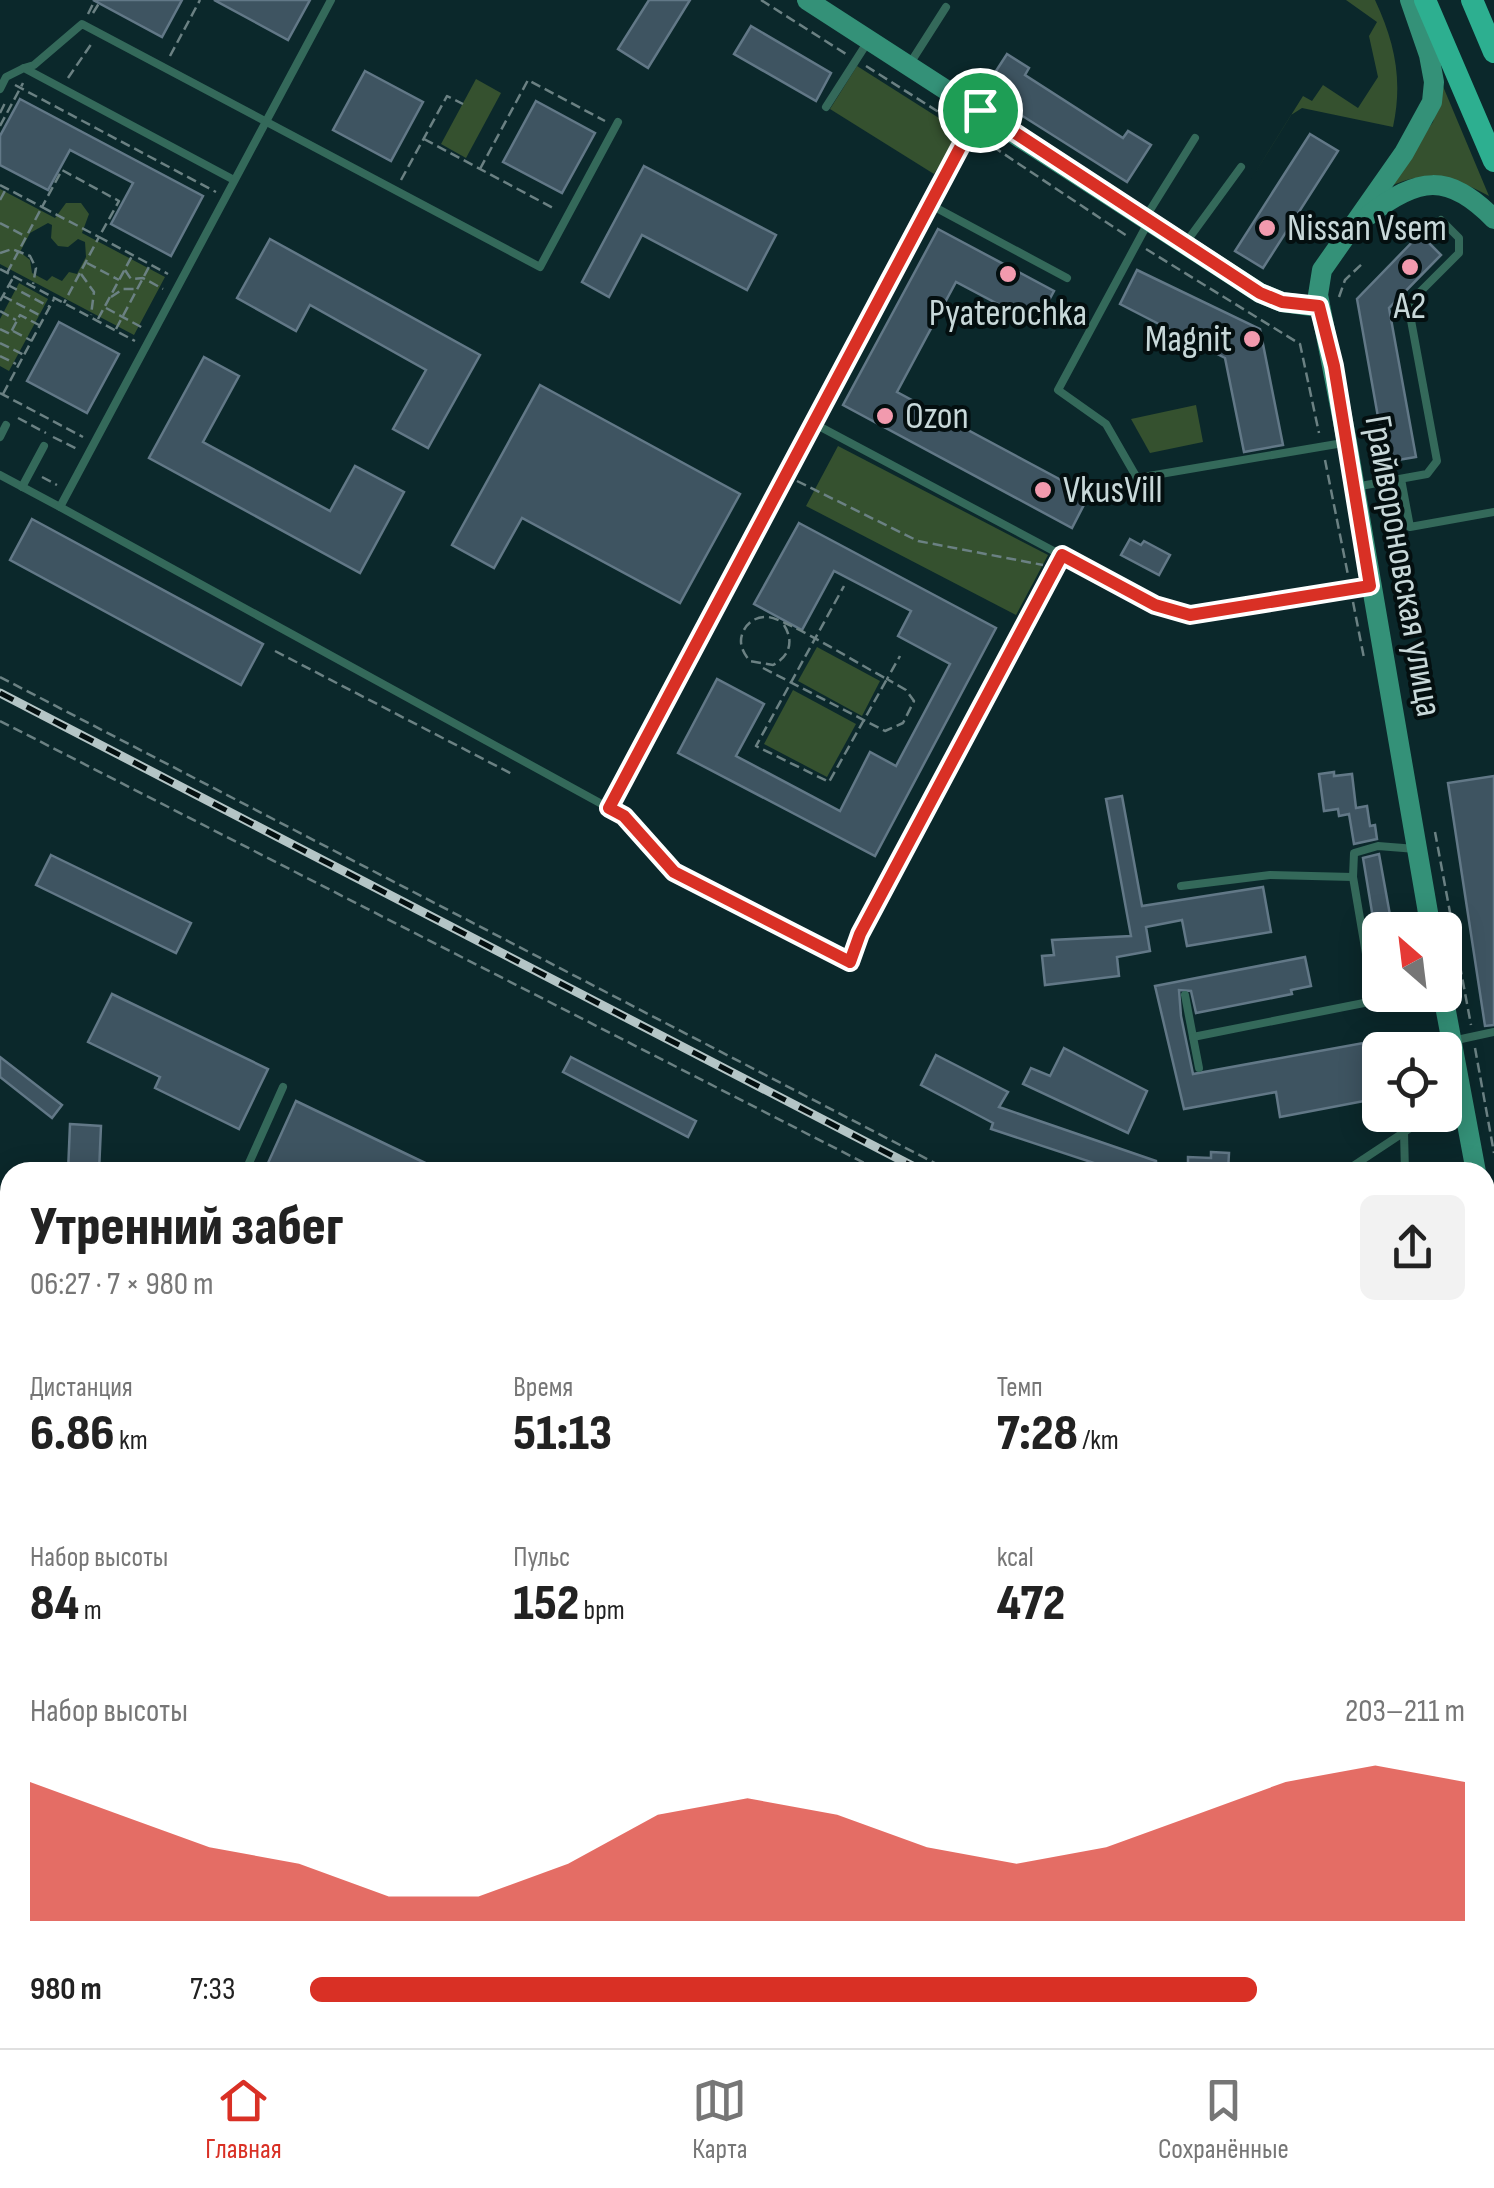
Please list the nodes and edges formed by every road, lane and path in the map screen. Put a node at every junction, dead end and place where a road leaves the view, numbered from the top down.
1 (101, 0) edge
2 (200, 0) edge
3 (331, 0) edge
4 (761, 0) edge
5 (807, 0) edge
6 (1410, 0) edge
7 (1425, 0) edge
8 (1472, 0) edge
9 (946, 7) dead end
10 (99, 33) junction
11 (869, 40) junction
12 (1494, 52) edge
13 (170, 56) dead end
14 (856, 60) junction
15 (909, 65) junction
16 (26, 70) junction
17 (5, 80) junction
18 (20, 88) junction
19 (62, 88) junction
20 (0, 90) edge
21 (463, 104) dead end
22 (826, 107) dead end
23 (980, 110) junction
24 (266, 121) junction
25 (617, 124) joint
26 (0, 126) edge
27 (969, 131) junction
28 (424, 138) junction
29 (1195, 138) dead end
30 (1494, 161) edge
31 (1241, 166) dead end
32 (480, 169) junction
33 (234, 180) junction
34 (0, 185) edge
35 (6, 188) junction
36 (396, 190) junction
37 (225, 197) junction
38 (0, 200) edge
39 (929, 204) junction
40 (42, 207) junction
41 (567, 216) junction
42 (1494, 219) edge
43 (1146, 220) junction
44 (1441, 220) dead end
45 (0, 223) edge
46 (1356, 226) junction
47 (26, 237) junction
48 (99, 238) junction
49 (1137, 243) junction
50 (1184, 244) junction
51 (19, 249) junction
52 (0, 253) edge
53 (132, 255) junction
54 (86, 262) junction
55 (150, 264) junction
56 (125, 268) junction
57 (0, 269) edge
58 (7, 272) junction
59 (80, 273) junction
60 (14, 276) junction
61 (143, 278) junction
62 (1067, 278) dead end
63 (119, 280) junction
64 (180, 281) junction
65 (8, 285) junction
66 (32, 286) junction
67 (137, 289) junction
68 (163, 289) dead end
69 (3, 296) junction
70 (54, 298) junction
71 (110, 298) junction
72 (0, 301) edge
73 (64, 303) junction
74 (1319, 306) junction
75 (50, 307) junction
76 (104, 308) junction
77 (0, 312) edge
78 (90, 317) junction
79 (122, 317) junction
80 (44, 318) junction
81 (17, 320) junction
82 (97, 321) junction
83 (40, 326) junction
84 (143, 328) dead end
85 (0, 329) edge
86 (115, 330) junction
87 (12, 331) junction
88 (32, 341) junction
89 (0, 342) edge
90 (145, 346) junction
91 (0, 356) edge
92 (24, 356) junction
93 (18, 366) junction
94 (2, 393) edge
95 (12, 415) dead end
96 (814, 423) junction
97 (6, 425) dead end
98 (0, 437) edge
99 (94, 442) junction
100 (1347, 442) junction
101 (44, 446) dead end
102 (1322, 446) junction
103 (87, 455) junction
104 (0, 475) edge
105 (793, 479) dead end
106 (1401, 479) junction
107 (22, 487) junction
108 (1355, 487) junction
109 (60, 507) junction
110 (1494, 512) edge
111 (1062, 555) junction
112 (1055, 567) junction
113 (844, 586) dead end
114 (1360, 588) junction
115 (784, 625) junction
116 (814, 640) junction
117 (275, 651) dead end
118 (900, 656) dead end
119 (1364, 663) dead end
120 (757, 665) junction
121 (0, 677) edge
122 (887, 679) junction
123 (791, 682) junction
124 (0, 721) edge
125 (863, 721) junction
126 (514, 774) dead end
127 (609, 808) junction
128 (1416, 849) junction
129 (1352, 877) junction
130 (1181, 886) dead end
131 (1428, 912) edge
132 (1185, 996) dead end
133 (1494, 1032) edge
134 (1193, 1036) junction
135 (1462, 1039) edge
136 (1199, 1068) dead end
137 (283, 1087) dead end
138 (1462, 1129) edge
139 (1404, 1132) joint
140 (249, 1162) edge
141 (862, 1162) edge
142 (933, 1162) edge
143 (1361, 1162) edge
144 (1402, 1162) edge
145 (1473, 1162) edge

1 - 10 path
2 - 13 path
3 - 24 lane
4 - 14 path
5 - 11 main road
6 - 46 main road
7 - 30 main road
8 - 12 main road
9 - 15 lane
10 - 16 lane
10 - 19 path
10 - 24 lane
11 - 14 lane
11 - 15 main road
14 - 22 lane
14 - 27 path
15 - 23 main road
16 - 17 lane
16 - 18 path
16 - 19 lane
17 - 18 path
17 - 20 lane
18 - 26 path
18 - 37 path
19 - 33 lane
21 - 28 path
23 - 27 lane
23 - 43 main road
24 - 33 lane
24 - 36 lane
25 - 32 path
25 - 41 lane
27 - 39 lane
27 - 49 path
28 - 32 path
28 - 36 path
29 - 43 lane
31 - 50 lane
32 - 41 path
33 - 37 lane
34 - 35 path
35 - 38 path
35 - 40 path
36 - 41 lane
37 - 64 lane
39 - 62 lane
39 - 96 lane
40 - 47 path
40 - 48 path
40 - 48 path
42 - 46 main road
43 - 49 lane
43 - 50 main road
44 - 106 lane
45 - 47 path
46 - 74 main road, Грайвороновская улица
47 - 51 path
48 - 53 path
48 - 54 path
49 - 102 path
49 - 102 lane
50 - 74 main road
51 - 52 path
51 - 58 path
51 - 66 path
53 - 55 path
53 - 56 path
54 - 59 path
54 - 63 path
55 - 61 path
55 - 64 path
56 - 61 path
56 - 63 path
57 - 58 path
58 - 60 path
59 - 73 path
59 - 78 path
60 - 65 path
60 - 66 path
61 - 67 path
61 - 68 path
63 - 71 path
64 - 90 lane
65 - 69 path
65 - 75 path
66 - 70 path
67 - 71 path
67 - 79 path
69 - 72 path
69 - 80 path
70 - 73 path
70 - 75 path
71 - 76 path
73 - 78 path
74 - 100 main road, Грайвороновская улица
75 - 80 path
76 - 79 path
76 - 82 path
77 - 81 path
78 - 82 path
79 - 84 path
79 - 86 path
80 - 83 path
81 - 83 path
81 - 87 path
82 - 86 path
83 - 88 path
85 - 87 path
86 - 90 path
87 - 88 path
88 - 92 path
89 - 92 path
90 - 99 lane
91 - 93 path
92 - 93 path
93 - 94 path
94 - 99 path
95 - 103 path
96 - 111 lane
96 - 127 lane
97 - 98 lane
99 - 103 lane
100 - 102 lane
100 - 108 main road, Грайвороновская улица
101 - 107 lane
102 - 114 path
103 - 109 lane
104 - 107 lane
105 - 112 path
106 - 108 lane
106 - 110 lane
107 - 109 lane
108 - 114 main road, Грайвороновская улица
109 - 127 lane
111 - 112 lane
111 - 114 lane
112 - 127 lane
113 - 116 path
114 - 119 path
114 - 128 main road, Грайвороновская улица
115 - 116 path
115 - 120 path
115 - 120 path
116 - 122 path
116 - 123 path
117 - 126 path
118 - 122 path
120 - 123 path
121 - 142 path
122 - 125 path
122 - 125 path
123 - 125 path
123 - 125 path
124 - 141 path
128 - 129 lane
128 - 131 main road, Грайвороновская улица
129 - 130 lane
129 - 134 lane
132 - 134 lane
133 - 135 lane
134 - 136 lane
137 - 140 lane
138 - 145 main road
139 - 143 lane
139 - 144 lane

